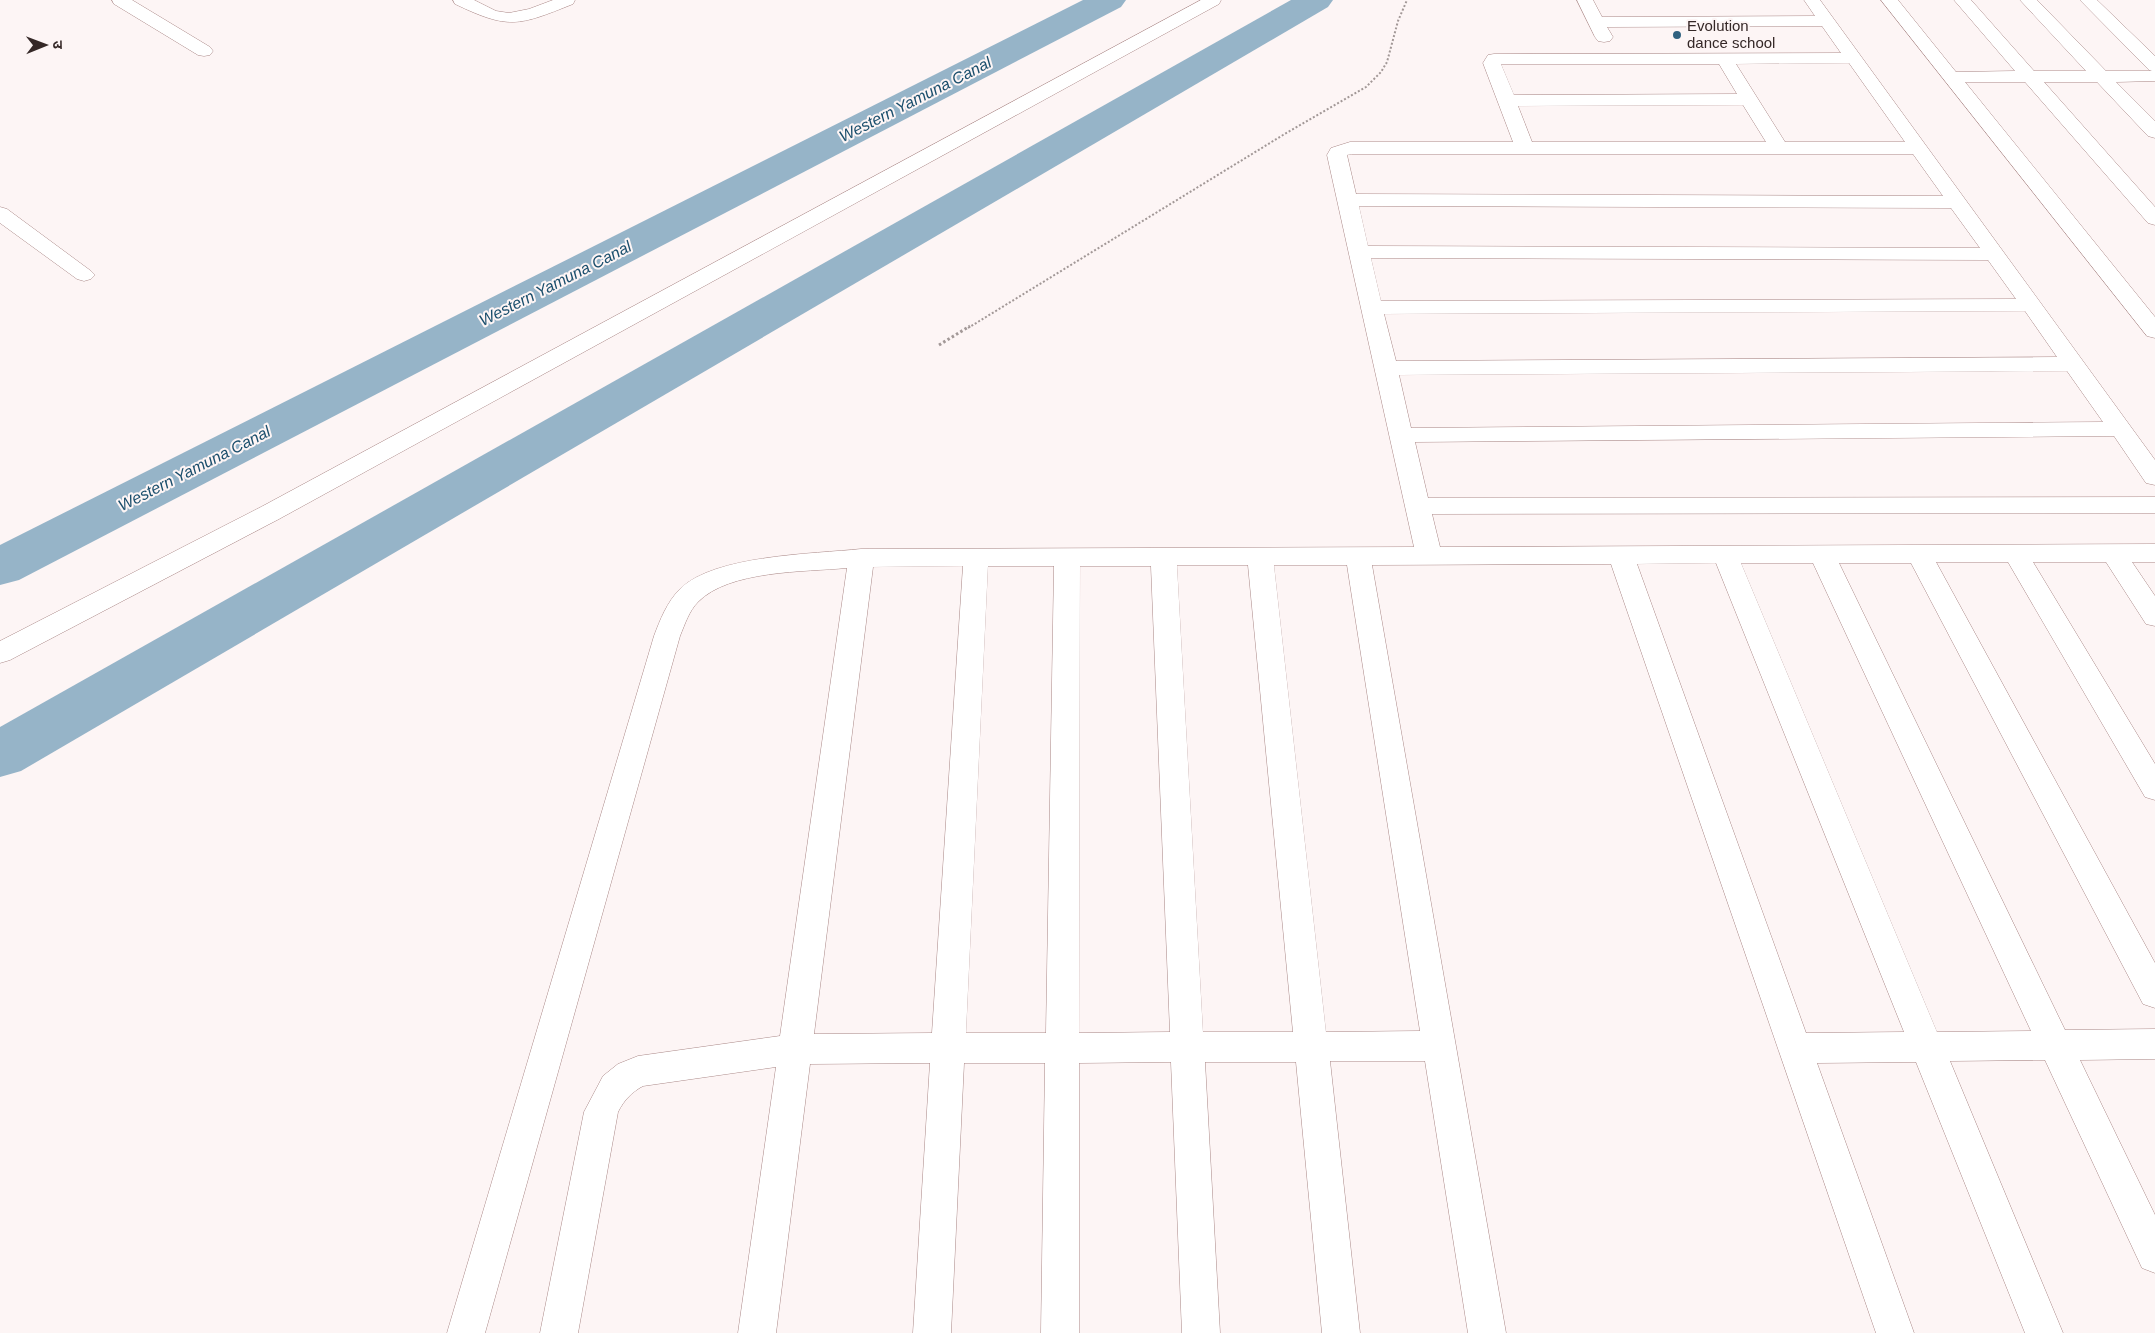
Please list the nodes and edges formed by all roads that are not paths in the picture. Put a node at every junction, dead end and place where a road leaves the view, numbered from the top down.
1 (120, 0) edge
2 (462, 0) edge
3 (568, 0) edge
4 (1213, 0) edge
5 (1585, 0) edge
6 (1812, 0) edge
7 (1889, 0) edge
8 (1962, 0) edge
9 (2028, 0) edge
10 (2088, 0) edge
11 (1828, 21) junction
12 (1596, 22) junction
13 (204, 51) dead end
14 (1615, 58) junction
15 (1724, 58) junction
16 (1854, 58) junction
17 (2155, 66) edge
18 (2102, 76) junction
19 (2155, 76) edge
20 (1951, 77) junction
21 (2028, 77) junction
22 (1749, 99) junction
23 (1506, 101) junction
24 (2155, 132) edge
25 (1525, 148) junction
26 (1778, 148) junction
27 (1918, 148) junction
28 (1347, 200) junction
29 (1957, 202) junction
30 (0, 213) edge
31 (2155, 219) edge
32 (1359, 252) junction
33 (1994, 254) junction
34 (84, 275) dead end
35 (2031, 305) junction
36 (1372, 308) junction
37 (2155, 331) edge
38 (2074, 364) junction
39 (1386, 368) junction
40 (2121, 429) junction
41 (1401, 435) junction
42 (2155, 477) edge
43 (2155, 505) edge
44 (1417, 506) junction
45 (2015, 553) junction
46 (2113, 553) junction
47 (2155, 553) edge
48 (1822, 554) junction
49 (1919, 554) junction
50 (1621, 555) junction
51 (1725, 555) junction
52 (1260, 556) junction
53 (1358, 556) junction
54 (1429, 556) junction
55 (1066, 557) junction
56 (1164, 557) junction
57 (861, 558) junction
58 (976, 558) junction
59 (2155, 617) edge
60 (0, 653) edge
61 (2155, 789) edge
62 (2155, 994) edge
63 (2155, 1044) edge
64 (2055, 1045) junction
65 (1311, 1046) junction
66 (1439, 1046) junction
67 (1926, 1046) junction
68 (1063, 1047) junction
69 (1187, 1047) junction
70 (948, 1048) junction
71 (1794, 1048) junction
72 (795, 1049) junction
73 (2155, 1255) edge
74 (466, 1333) edge
75 (559, 1333) edge
76 (757, 1333) edge
77 (932, 1333) edge
78 (1060, 1333) edge
79 (1201, 1333) edge
80 (1341, 1333) edge
81 (1487, 1333) edge
82 (1894, 1333) edge
83 (2044, 1333) edge

1 - 13 street
2 - 3 street
4 - 60 street
5 - 12 street
6 - 11 street
7 - 20 street
8 - 21 street
9 - 18 street
10 - 17 street
11 - 12 street
11 - 16 street
12 - 14 street
14 - 15 street
14 - 23 street
15 - 16 street
15 - 22 street
16 - 27 street
18 - 19 street
18 - 21 street
18 - 24 street
20 - 21 street
20 - 37 street
21 - 31 street
22 - 23 street
22 - 26 street
23 - 25 street
25 - 26 street
25 - 28 street
26 - 27 street
27 - 29 street
28 - 29 street
28 - 32 street
29 - 33 street
30 - 34 street
32 - 33 street
32 - 36 street
33 - 35 street
35 - 36 street
35 - 38 street
36 - 39 street
38 - 39 street
38 - 40 street
39 - 41 street
40 - 41 street
40 - 42 street
41 - 44 street
43 - 44 street
44 - 54 street
45 - 46 street
45 - 49 street
45 - 61 street
46 - 47 street
46 - 59 street
48 - 49 street
48 - 51 street
48 - 64 street
49 - 62 street
50 - 51 street
50 - 54 street
50 - 71 street
51 - 67 street
52 - 53 street
52 - 56 street
52 - 65 street
53 - 54 street
53 - 66 street
55 - 56 street
55 - 58 street
55 - 68 street
56 - 69 street
57 - 58 street
57 - 72 street
57 - 74 street
58 - 70 street
63 - 64 street
64 - 67 street
64 - 73 street
65 - 66 street
65 - 69 street
65 - 80 street
66 - 81 street
67 - 71 street
67 - 83 street
68 - 69 street
68 - 70 street
68 - 78 street
69 - 79 street
70 - 72 street
70 - 77 street
71 - 82 street
72 - 75 street
72 - 76 street

